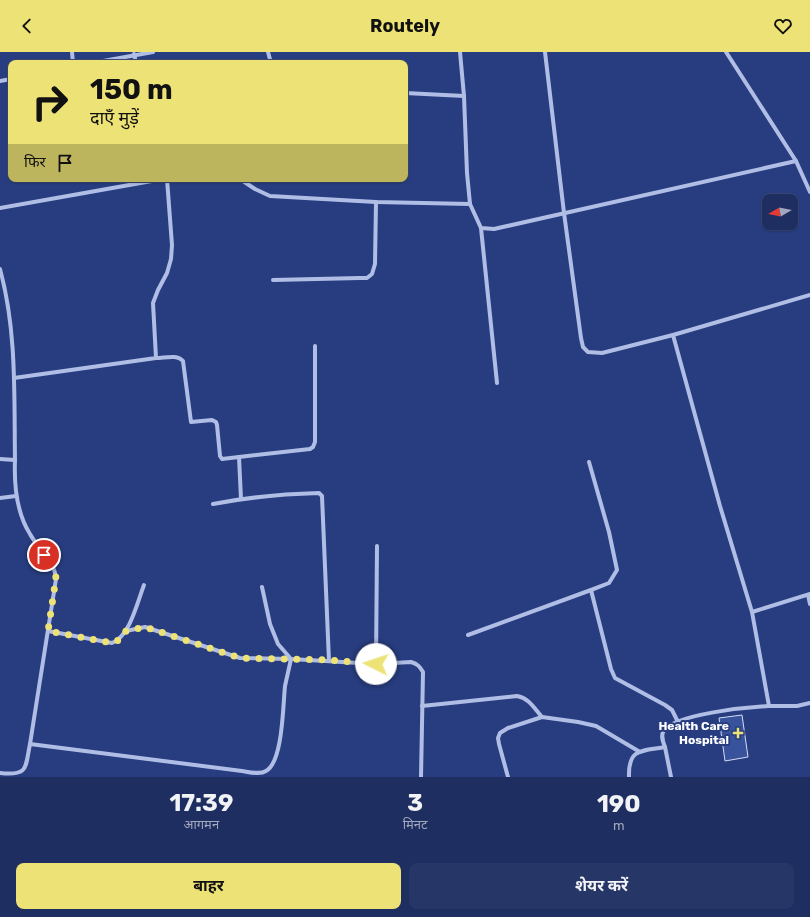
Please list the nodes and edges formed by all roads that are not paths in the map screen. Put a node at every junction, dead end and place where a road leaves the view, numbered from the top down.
1 (153, 52) edge
2 (460, 52) edge
3 (545, 52) edge
4 (726, 52) edge
5 (134, 53) edge
6 (105, 60) edge
7 (408, 93) edge
8 (464, 96) junction
9 (796, 161) junction
10 (146, 182) edge
11 (167, 182) edge
12 (244, 182) edge
13 (810, 192) edge
14 (376, 202) junction
15 (470, 204) junction
16 (0, 208) edge
17 (564, 213) junction
18 (481, 228) junction
19 (0, 269) edge
20 (273, 280) dead end
21 (810, 294) edge
22 (673, 335) junction
23 (315, 346) dead end
24 (156, 358) junction
25 (14, 378) junction
26 (497, 383) dead end
27 (239, 457) junction
28 (0, 459) edge
29 (15, 460) junction
30 (589, 462) dead end
31 (16, 496) junction
32 (0, 498) edge
33 (241, 498) junction
34 (213, 504) dead end
35 (377, 546) dead end
36 (144, 585) dead end
37 (262, 587) dead end
38 (591, 590) junction
39 (809, 594) edge
40 (810, 604) edge
41 (752, 612) junction
42 (48, 631) junction
43 (126, 631) junction
44 (468, 635) dead end
45 (291, 659) junction
46 (329, 660) junction
47 (376, 664) junction
48 (810, 703) edge
49 (422, 706) junction
50 (769, 706) junction
51 (542, 717) junction
52 (678, 722) junction
53 (30, 744) junction
54 (665, 747) junction
55 (640, 752) junction
56 (242, 772) junction
57 (0, 773) edge
58 (242, 777) edge
59 (421, 777) edge
60 (507, 777) edge
61 (629, 777) edge
62 (672, 777) edge

1 - 5 street
2 - 8 street
3 - 17 street
4 - 9 street
5 - 6 street
7 - 8 street
8 - 15 street
9 - 13 street
9 - 17 street
10 - 16 street
11 - 24 street
12 - 14 street
14 - 15 street
14 - 20 street
15 - 18 street
17 - 18 street
17 - 22 street
18 - 26 street
19 - 25 street
21 - 22 street
22 - 41 street
23 - 27 street
24 - 25 street
24 - 27 street
25 - 29 street
27 - 33 street
28 - 29 street
29 - 31 street
30 - 38 street
31 - 32 street
31 - 42 street
33 - 34 street
33 - 46 street
35 - 47 street
36 - 43 street
37 - 45 street
38 - 44 street
38 - 52 street
39 - 40 street
39 - 41 street
41 - 50 street
42 - 43 street
42 - 53 street
43 - 45 street
45 - 46 street
45 - 56 street
46 - 47 street
47 - 49 street
48 - 50 street
49 - 51 street
49 - 59 street
50 - 52 street
51 - 55 street
51 - 60 street
52 - 54 street
53 - 56 street
53 - 57 street
54 - 55 street
54 - 62 street
55 - 61 street
56 - 58 street

